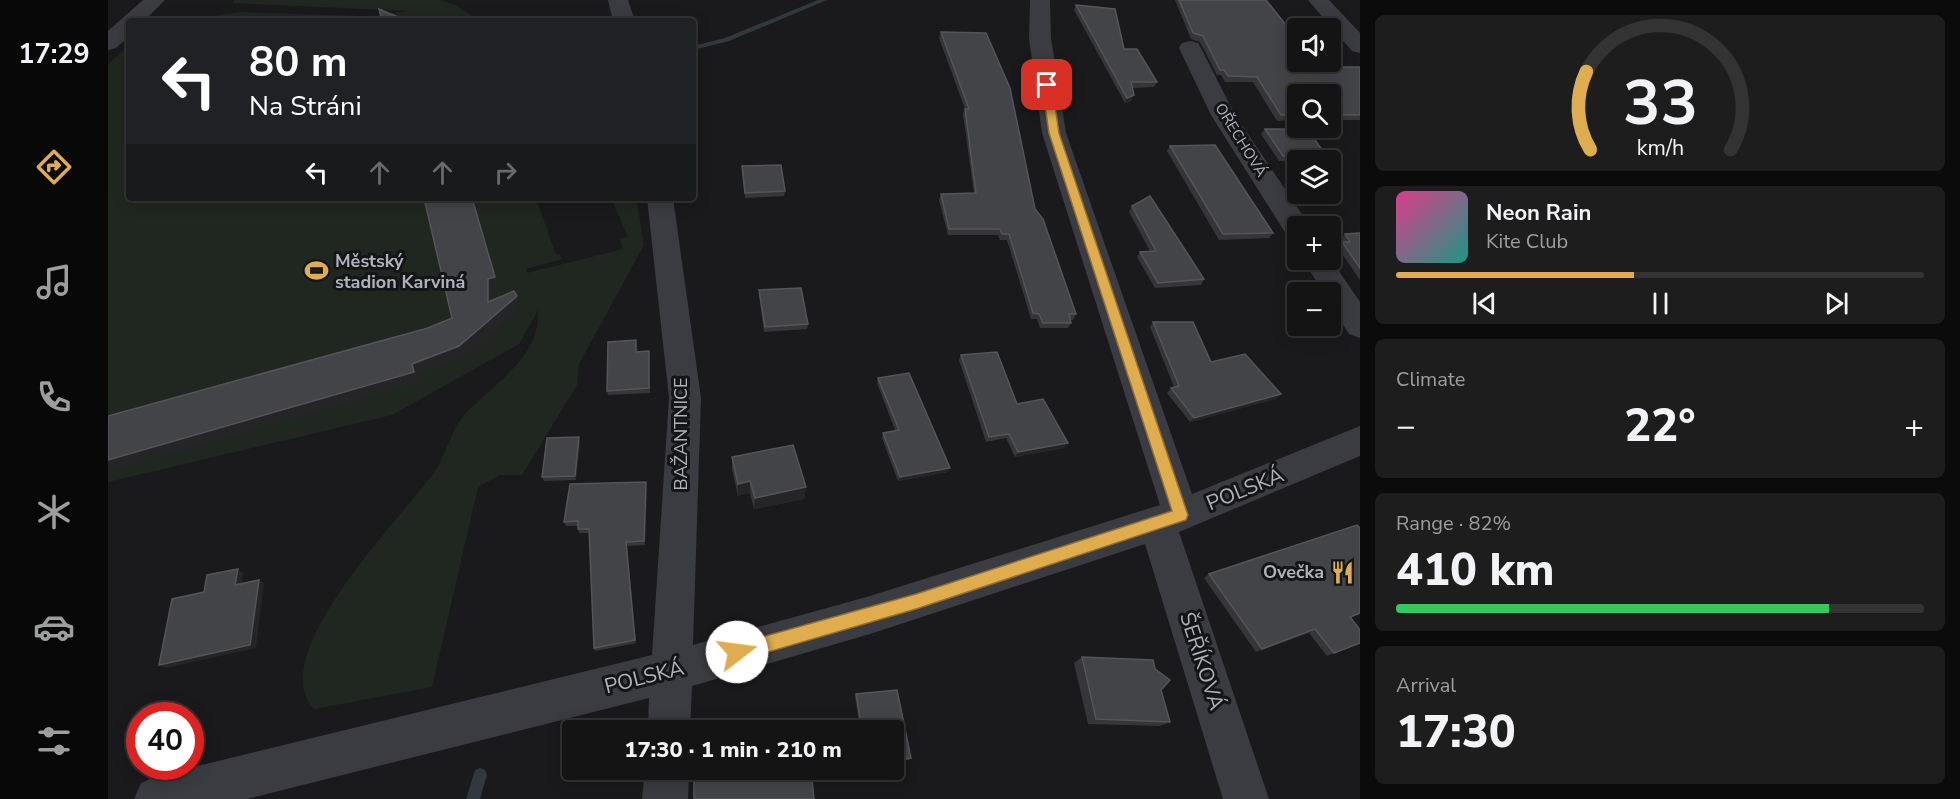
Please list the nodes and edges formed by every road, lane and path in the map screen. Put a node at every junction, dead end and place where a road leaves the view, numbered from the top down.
1 (155, 0) edge
2 (618, 0) edge
3 (1040, 0) edge
4 (1318, 0) edge
5 (135, 18) edge
6 (623, 18) edge
7 (126, 26) edge
8 (108, 43) edge
9 (1360, 46) edge
10 (1190, 48) dead end
11 (660, 201) edge
12 (1289, 216) edge
13 (1324, 270) edge
14 (1360, 326) edge
15 (1360, 441) edge
16 (1169, 519) junction
17 (673, 671) junction
18 (670, 720) edge
19 (666, 780) edge
20 (157, 799) edge
21 (665, 799) edge
22 (1246, 799) edge

1 - 5 street
2 - 6 street
3 - 16 street, ŠEŘÍKOVÁ
4 - 9 street
7 - 8 street
10 - 12 street, OŘECHOVÁ
11 - 17 street, BAŽANTNICE
13 - 14 street
15 - 16 street, POLSKÁ
16 - 17 street, POLSKÁ
16 - 22 street, ŠEŘÍKOVÁ
17 - 18 street, BAŽANTNICE
17 - 20 street, POLSKÁ
19 - 21 street

